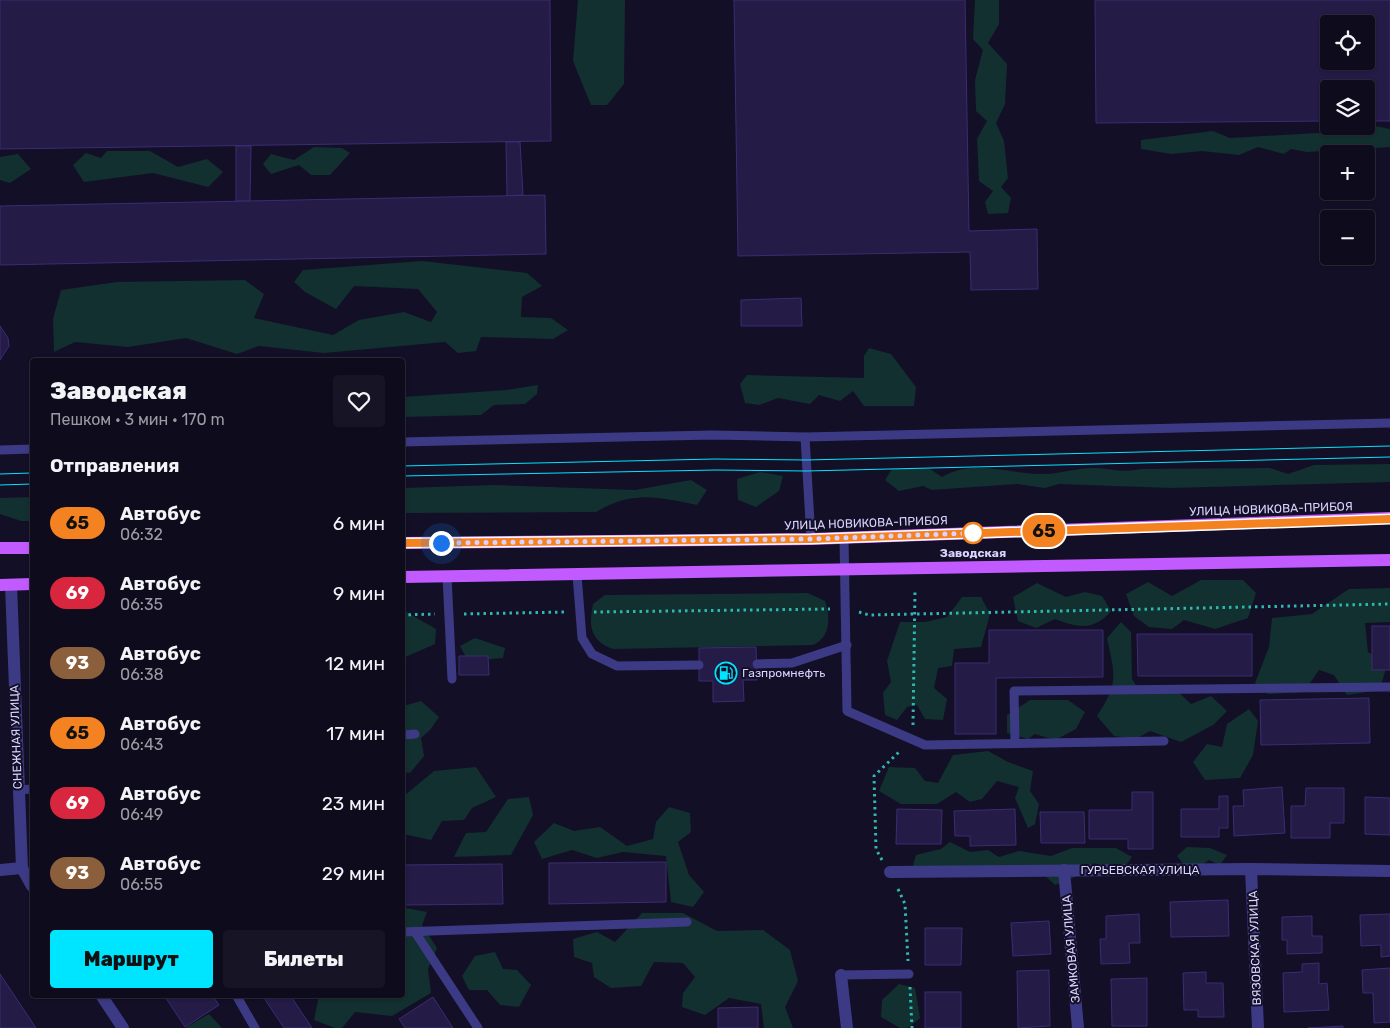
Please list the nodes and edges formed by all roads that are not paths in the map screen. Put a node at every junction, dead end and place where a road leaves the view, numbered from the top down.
1 (1390, 423) edge
2 (805, 437) junction
3 (405, 442) edge
4 (0, 450) edge
5 (30, 450) edge
6 (1390, 518) edge
7 (844, 538) junction
8 (811, 539) junction
9 (405, 544) edge
10 (0, 548) edge
11 (30, 548) edge
12 (1390, 560) edge
13 (845, 570) junction
14 (577, 575) junction
15 (447, 576) junction
16 (405, 577) edge
17 (5, 584) edge
18 (30, 584) edge
19 (847, 645) junction
20 (757, 664) dead end
21 (699, 665) dead end
22 (452, 679) dead end
23 (1390, 687) edge
24 (415, 734) dead end
25 (405, 735) edge
26 (1164, 741) dead end
27 (1015, 744) junction
28 (30, 789) edge
29 (18, 790) junction
30 (22, 868) junction
31 (1251, 869) junction
32 (0, 870) edge
33 (1064, 870) junction
34 (1390, 871) edge
35 (890, 872) road end
36 (30, 882) edge
37 (687, 922) dead end
38 (405, 932) edge
39 (415, 932) junction
40 (909, 974) road end
41 (842, 975) joint
42 (103, 998) edge
43 (238, 998) edge
44 (123, 1028) edge
45 (255, 1028) edge
46 (478, 1028) edge
47 (847, 1028) edge
48 (1078, 1028) edge
49 (1258, 1028) edge

1 - 2 lane
2 - 3 lane
2 - 8 lane
4 - 5 lane
6 - 7 main road, УЛИЦА НОВИКОВА-ПРИБОЯ
7 - 8 main road, УЛИЦА НОВИКОВА-ПРИБОЯ
7 - 13 lane
8 - 9 main road, УЛИЦА НОВИКОВА-ПРИБОЯ
10 - 11 main road
12 - 13 main road
13 - 14 main road
13 - 19 lane
14 - 15 main road
14 - 21 lane
15 - 16 main road
15 - 22 lane
17 - 18 main road
17 - 29 street, СНЕЖНАЯ УЛИЦА
19 - 20 lane
19 - 27 lane
23 - 27 lane
24 - 25 lane
26 - 27 lane
28 - 29 lane
29 - 30 street, СНЕЖНАЯ УЛИЦА
30 - 32 street
30 - 36 street, СНЕЖНАЯ УЛИЦА
31 - 33 street, ГУРЬЕВСКАЯ УЛИЦА
31 - 34 street, ГУРЬЕВСКАЯ УЛИЦА
31 - 49 street, ВЯЗОВСКАЯ УЛИЦА
33 - 35 street, ГУРЬЕВСКАЯ УЛИЦА
33 - 48 street, ЗАМКОВАЯ УЛИЦА
37 - 39 lane
38 - 39 lane
39 - 46 lane
40 - 41 lane
41 - 47 street
42 - 44 street
43 - 45 lane

